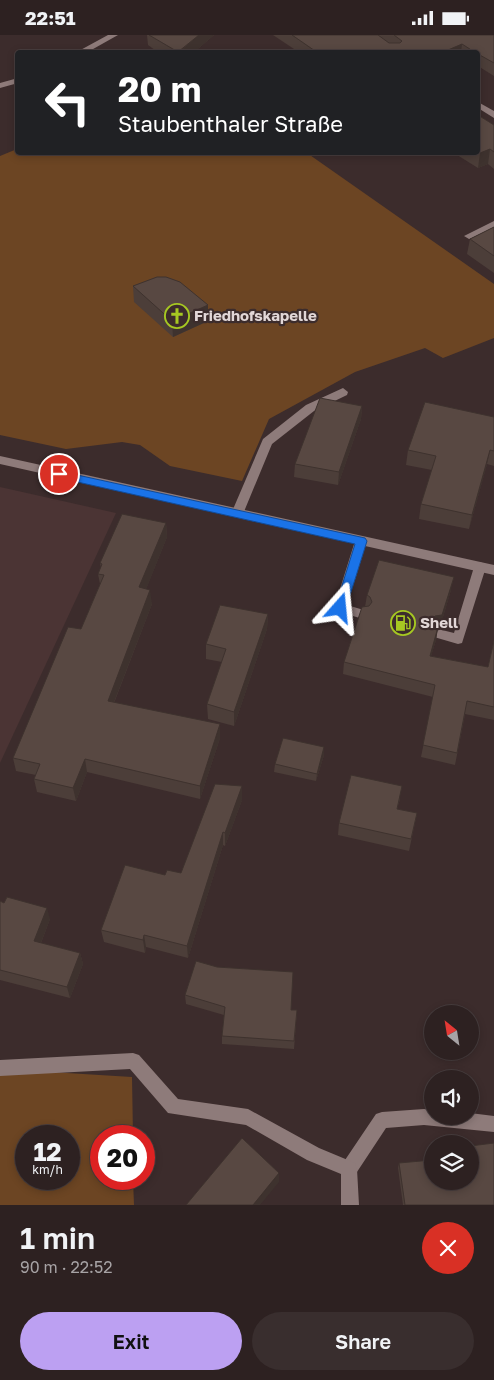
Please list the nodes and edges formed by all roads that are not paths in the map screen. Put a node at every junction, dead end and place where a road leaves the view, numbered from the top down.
1 (114, 35) edge
2 (85, 50) edge
3 (15, 81) edge
4 (0, 86) edge
5 (480, 106) edge
6 (494, 115) edge
7 (494, 224) edge
8 (469, 236) dead end
9 (343, 392) dead end
10 (0, 460) edge
11 (237, 513) junction
12 (362, 541) junction
13 (480, 567) junction
14 (494, 570) edge
15 (363, 614) edge
16 (438, 633) edge
17 (0, 1069) edge
18 (494, 1124) edge
19 (348, 1169) junction
20 (350, 1205) edge

1 - 2 main road
3 - 4 main road
5 - 6 main road
7 - 8 main road
9 - 11 main road
10 - 11 main road
11 - 12 main road
12 - 13 main road
12 - 15 main road
13 - 14 main road
13 - 16 main road
17 - 19 main road
18 - 19 main road
19 - 20 main road

